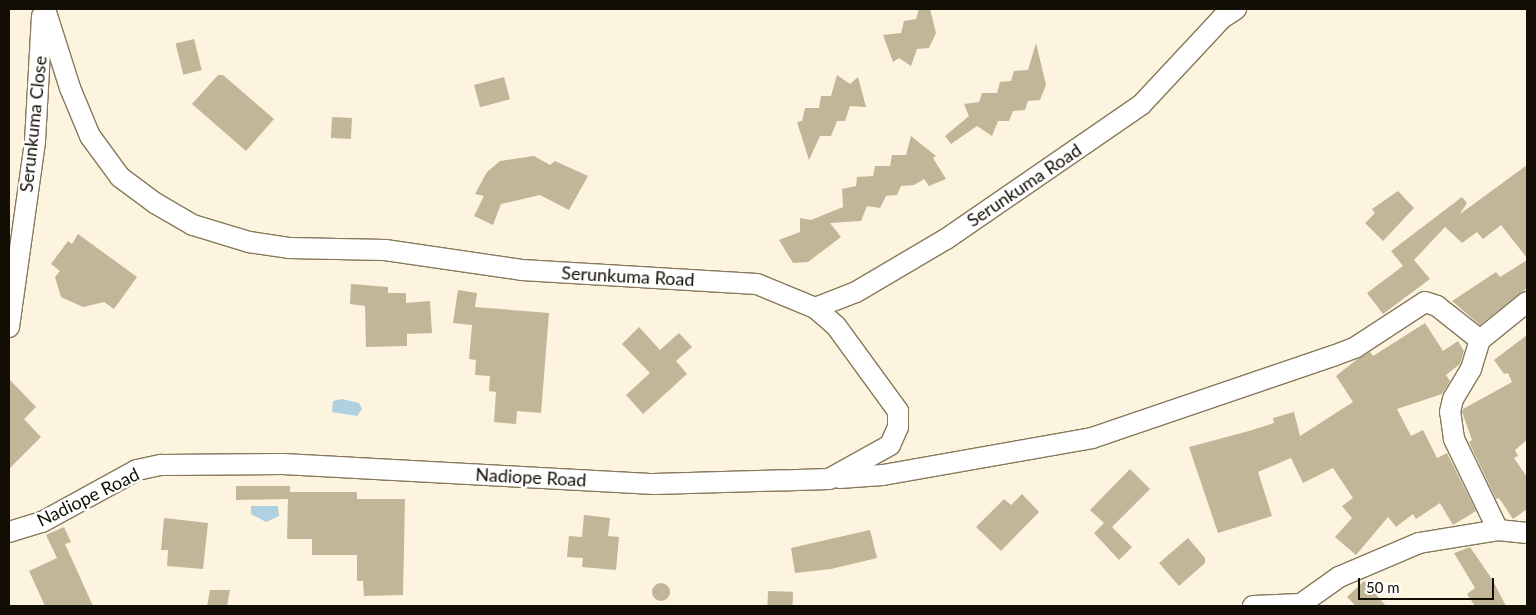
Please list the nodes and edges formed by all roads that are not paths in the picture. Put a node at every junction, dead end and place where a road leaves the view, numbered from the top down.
1 (44, 9) edge
2 (1236, 9) edge
3 (1527, 302) edge
4 (815, 308) junction
5 (9, 328) edge
6 (1480, 340) junction
7 (829, 479) junction
8 (1498, 530) junction
9 (9, 532) edge
10 (1527, 532) edge
11 (1301, 605) edge
12 (1253, 606) edge

1 - 4 street, Serunkuma Road
1 - 5 street, Serunkuma Close
2 - 4 street, Serunkuma Road
3 - 6 street
4 - 7 street, Nadiope Road
6 - 7 street
6 - 8 street
7 - 9 street, Nadiope Road
8 - 10 street
8 - 11 street
11 - 12 street

